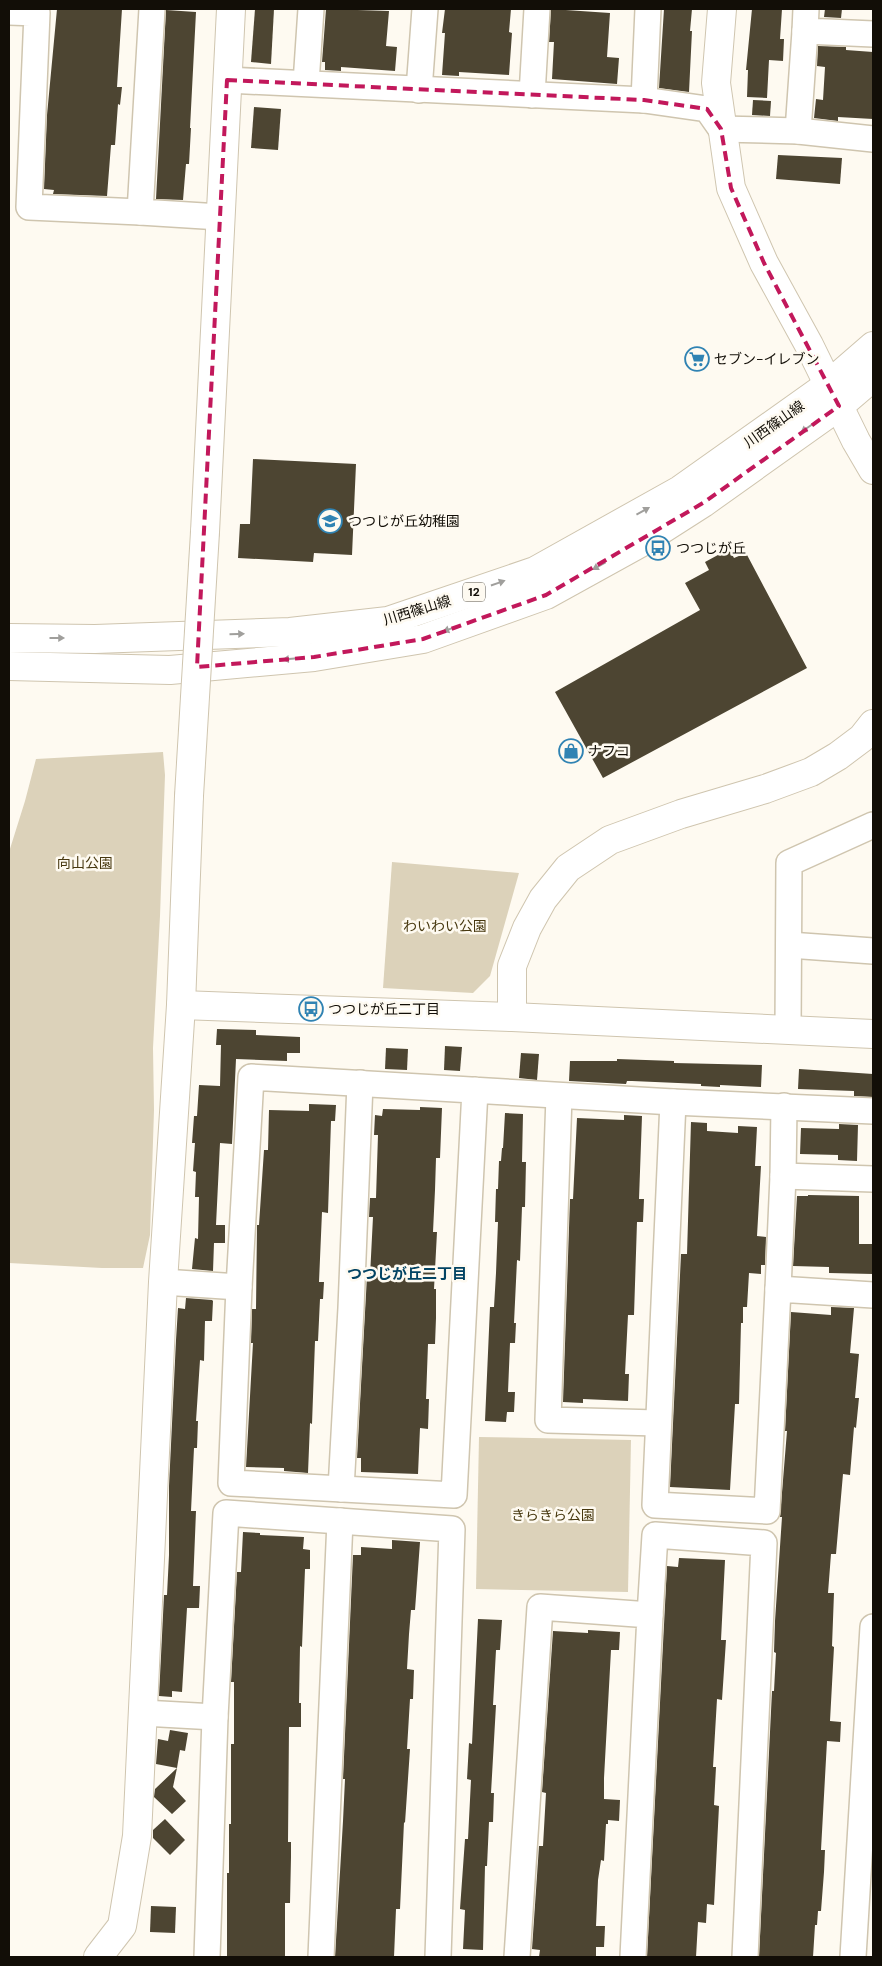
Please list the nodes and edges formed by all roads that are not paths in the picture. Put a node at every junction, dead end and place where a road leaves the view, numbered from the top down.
1 (152, 9) edge
2 (231, 9) edge
3 (311, 9) edge
4 (425, 9) edge
5 (537, 9) edge
6 (648, 9) edge
7 (722, 9) edge
8 (37, 11) edge
9 (9, 12) edge
10 (806, 20) edge
11 (873, 34) edge
12 (227, 80) junction
13 (306, 82) junction
14 (419, 90) junction
15 (532, 95) junction
16 (644, 100) junction
17 (721, 129) junction
18 (798, 131) junction
19 (873, 139) edge
20 (140, 212) junction
21 (220, 217) junction
22 (873, 346) edge
23 (873, 377) edge
24 (834, 395) junction
25 (873, 470) edge
26 (9, 638) edge
27 (9, 666) edge
28 (873, 724) edge
29 (873, 825) edge
30 (789, 945) junction
31 (873, 951) edge
32 (181, 1005) junction
33 (512, 1017) junction
34 (788, 1030) junction
35 (873, 1034) edge
36 (360, 1083) junction
37 (475, 1090) junction
38 (559, 1096) junction
39 (673, 1102) junction
40 (784, 1106) junction
41 (873, 1111) edge
42 (783, 1176) junction
43 (873, 1179) edge
44 (163, 1282) junction
45 (239, 1287) junction
46 (778, 1289) junction
47 (873, 1295) edge
48 (657, 1423) junction
49 (341, 1489) junction
50 (340, 1521) junction
51 (650, 1615) junction
52 (873, 1627) edge
53 (143, 1713) junction
54 (214, 1717) junction
55 (98, 1957) edge
56 (207, 1957) edge
57 (320, 1957) edge
58 (438, 1957) edge
59 (517, 1957) edge
60 (633, 1957) edge
61 (745, 1957) edge
62 (853, 1957) edge

1 - 20 street
2 - 12 street
3 - 13 street
4 - 14 street
5 - 15 street
6 - 16 street
7 - 17 street
8 - 9 street
8 - 20 street
10 - 11 street
10 - 18 street
12 - 13 street
12 - 21 street
13 - 14 street
14 - 15 street
15 - 16 street
16 - 17 street
17 - 18 street
17 - 24 street
18 - 19 street
20 - 21 street
21 - 32 street, bridge
22 - 24 street, 川西篠山線 / 12
23 - 24 street, 川西篠山線 / 12
24 - 25 street
26 -> 24 street, 川西篠山線 / 12
24 -> 27 street, 川西篠山線 / 12
28 - 33 street
29 - 30 street
30 - 31 street
30 - 34 street
32 - 33 street
32 - 44 street
33 - 34 street
34 - 35 street
36 - 37 street
36 - 45 street
36 - 49 street
37 - 38 street
37 - 49 street
38 - 39 street
38 - 48 street
39 - 40 street
39 - 48 street
40 - 41 street
40 - 42 street
42 - 43 street
42 - 46 street
44 - 45 street
44 - 53 street
45 - 49 street
46 - 47 street
46 - 48 street
50 - 54 street
50 - 57 street
50 - 58 street
51 - 59 street
51 - 60 street
51 - 61 street
52 - 62 street
53 - 54 street
53 - 55 street
54 - 56 street

